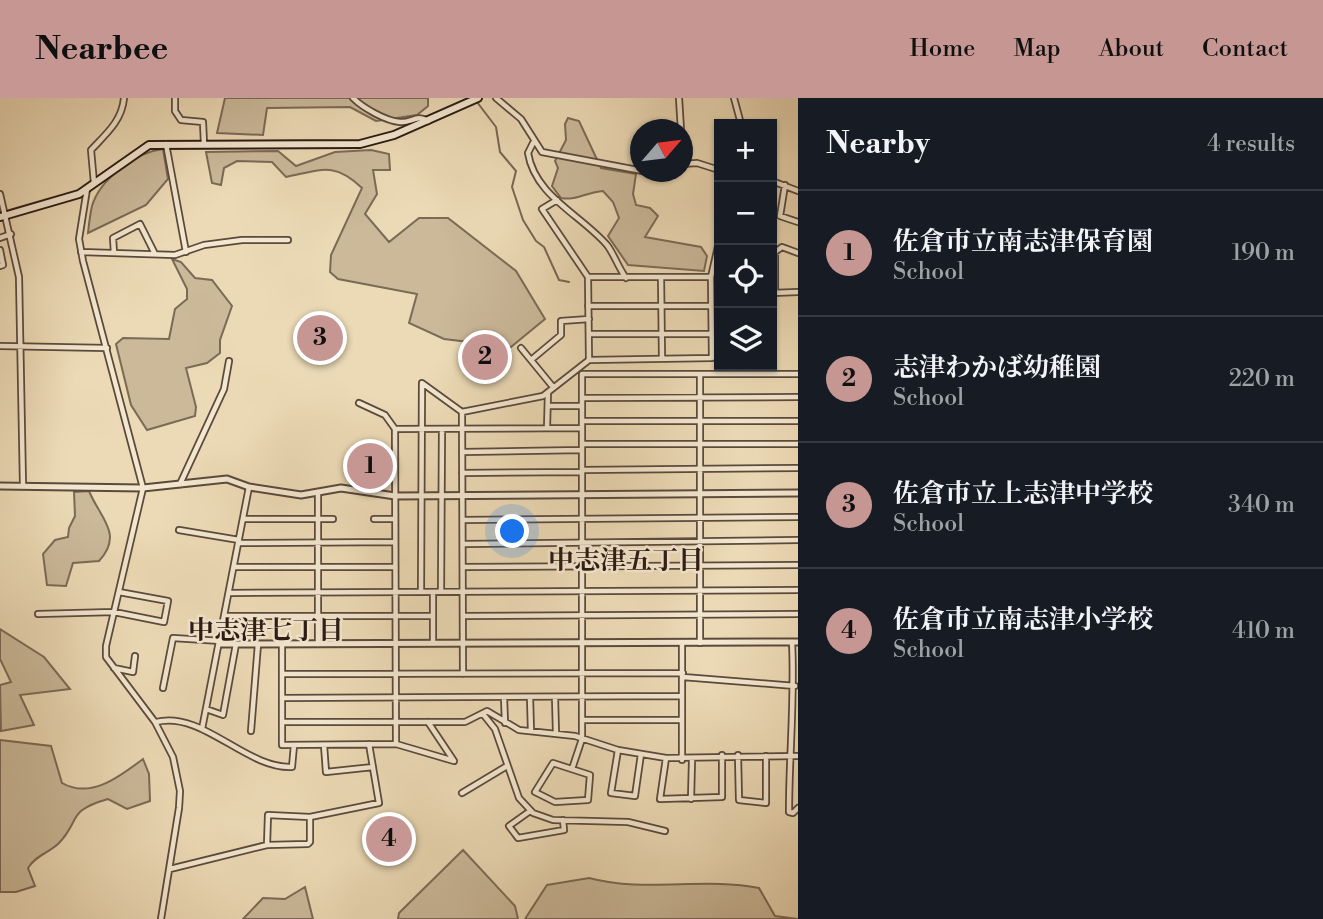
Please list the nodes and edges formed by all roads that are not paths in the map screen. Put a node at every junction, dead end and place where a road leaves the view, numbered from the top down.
1 (124, 98) edge
2 (175, 98) edge
3 (353, 98) edge
4 (478, 98) edge
5 (496, 98) edge
6 (679, 98) edge
7 (734, 98) edge
8 (680, 119) edge
9 (740, 119) edge
10 (428, 121) junction
11 (534, 142) junction
12 (166, 144) junction
13 (204, 144) junction
14 (693, 163) edge
15 (714, 168) edge
16 (630, 169) edge
17 (775, 182) edge
18 (798, 183) edge
19 (95, 185) junction
20 (788, 186) junction
21 (88, 189) junction
22 (798, 191) edge
23 (0, 194) edge
24 (557, 200) junction
25 (3, 216) edge
26 (798, 222) edge
27 (11, 234) junction
28 (0, 238) edge
29 (288, 240) dead end
30 (0, 250) edge
31 (777, 251) edge
32 (186, 252) junction
33 (81, 253) junction
34 (114, 253) junction
35 (798, 253) edge
36 (156, 255) junction
37 (0, 267) edge
38 (714, 269) edge
39 (711, 276) junction
40 (588, 277) junction
41 (661, 277) junction
42 (626, 278) junction
43 (798, 292) edge
44 (711, 293) joint
45 (777, 293) edge
46 (588, 306) junction
47 (711, 306) junction
48 (662, 307) junction
49 (589, 320) junction
50 (589, 334) junction
51 (661, 334) junction
52 (711, 334) junction
53 (0, 346) edge
54 (23, 347) junction
55 (107, 348) junction
56 (522, 348) dead end
57 (662, 358) junction
58 (531, 360) junction
59 (589, 360) junction
60 (229, 361) dead end
61 (700, 374) junction
62 (798, 374) edge
63 (551, 390) junction
64 (798, 397) edge
65 (582, 398) junction
66 (700, 398) junction
67 (359, 403) dead end
68 (548, 406) junction
69 (582, 406) junction
70 (462, 412) junction
71 (700, 421) junction
72 (798, 421) edge
73 (582, 425) junction
74 (547, 428) junction
75 (395, 429) junction
76 (420, 429) junction
77 (442, 429) junction
78 (462, 429) junction
79 (700, 444) junction
80 (798, 444) edge
81 (582, 447) junction
82 (462, 452) junction
83 (798, 468) edge
84 (700, 469) junction
85 (582, 471) junction
86 (462, 473) junction
87 (180, 484) junction
88 (0, 486) edge
89 (23, 486) junction
90 (249, 487) junction
91 (143, 488) junction
92 (318, 492) junction
93 (798, 493) edge
94 (582, 494) junction
95 (700, 494) junction
96 (442, 495) junction
97 (463, 495) junction
98 (395, 496) junction
99 (420, 496) junction
100 (798, 517) edge
101 (243, 519) junction
102 (318, 519) junction
103 (333, 519) dead end
104 (374, 519) dead end
105 (395, 519) junction
106 (700, 519) junction
107 (463, 520) junction
108 (582, 520) junction
109 (178, 530) dead end
110 (798, 540) edge
111 (239, 541) junction
112 (318, 542) junction
113 (395, 542) junction
114 (700, 543) junction
115 (463, 544) junction
116 (582, 544) junction
117 (798, 565) edge
118 (700, 566) junction
119 (234, 567) junction
120 (318, 567) junction
121 (395, 567) junction
122 (463, 567) junction
123 (582, 567) junction
124 (700, 590) junction
125 (798, 590) edge
126 (582, 591) junction
127 (119, 592) junction
128 (319, 592) junction
129 (396, 592) junction
130 (421, 592) junction
131 (433, 592) junction
132 (441, 592) junction
133 (463, 592) junction
134 (230, 593) junction
135 (114, 612) junction
136 (38, 614) dead end
137 (798, 614) edge
138 (582, 615) junction
139 (700, 615) junction
140 (318, 616) junction
141 (396, 616) junction
142 (433, 616) junction
143 (463, 616) junction
144 (226, 617) junction
145 (221, 642) junction
146 (795, 642) edge
147 (700, 643) junction
148 (236, 644) junction
149 (258, 644) junction
150 (282, 644) junction
151 (433, 644) junction
152 (463, 644) junction
153 (582, 644) junction
154 (682, 644) junction
155 (318, 645) junction
156 (396, 645) junction
157 (135, 656) dead end
158 (113, 668) junction
159 (582, 673) junction
160 (282, 674) junction
161 (396, 674) junction
162 (463, 674) junction
163 (683, 675) junction
164 (795, 685) junction
165 (163, 688) dead end
166 (582, 696) junction
167 (682, 696) junction
168 (504, 697) junction
169 (530, 697) junction
170 (555, 697) junction
171 (282, 698) junction
172 (396, 698) junction
173 (206, 709) junction
174 (482, 714) junction
175 (582, 720) junction
176 (682, 720) junction
177 (427, 721) junction
178 (155, 722) junction
179 (282, 722) junction
180 (396, 722) junction
181 (505, 723) junction
182 (202, 729) junction
183 (251, 731) dead end
184 (531, 731) junction
185 (556, 733) junction
186 (582, 739) junction
187 (369, 744) junction
188 (397, 744) junction
189 (294, 745) junction
190 (324, 745) junction
191 (618, 750) junction
192 (641, 754) junction
193 (722, 755) junction
194 (738, 755) junction
195 (766, 756) junction
196 (789, 756) junction
197 (798, 756) edge
198 (667, 758) junction
199 (682, 760) junction
200 (692, 760) junction
201 (507, 766) junction
202 (373, 767) junction
203 (572, 769) junction
204 (462, 793) dead end
205 (691, 799) junction
206 (798, 808) edge
207 (530, 811) junction
208 (310, 817) junction
209 (563, 820) junction
210 (666, 831) dead end
211 (267, 845) junction
212 (170, 869) junction
213 (161, 919) edge

1 - 19 street
2 - 13 street
3 - 10 street
4 - 10 main road
5 - 11 street
6 - 8 street
7 - 9 street
10 - 13 main road
11 - 16 street
11 - 24 street
12 - 13 main road
12 - 19 main road
12 - 32 street
14 - 15 street
17 - 20 street
18 - 20 street
19 - 21 main road
20 - 22 street
20 - 26 street
21 - 25 main road
21 - 33 street
23 - 25 street
24 - 40 street
24 - 42 street
25 - 27 street
27 - 28 street
27 - 54 street
29 - 32 street
30 - 37 street
31 - 35 street
32 - 36 street
33 - 34 street
33 - 55 street
34 - 36 street
34 - 36 street
38 - 39 street
39 - 41 street
39 - 44 street
40 - 42 street
40 - 46 street
41 - 42 street
41 - 48 street
43 - 45 street
44 - 47 street
46 - 48 street
46 - 49 street
47 - 48 street
47 - 52 street
48 - 51 street
49 - 50 street
49 - 58 street
50 - 51 street
50 - 59 street
51 - 52 street
51 - 57 street
52 - 57 street
53 - 54 street
54 - 55 street
54 - 89 street
55 - 91 street
56 - 58 street
57 - 59 street
58 - 63 street
59 - 63 street
60 - 87 street
61 - 62 street
61 - 65 street
61 - 66 street
63 - 68 street
63 - 70 street
64 - 66 street
65 - 66 street
65 - 69 street
66 - 71 street
67 - 75 street
68 - 69 street
68 - 74 street
69 - 73 street
70 - 76 street
70 - 78 street
71 - 72 street
71 - 73 street
71 - 79 street
73 - 74 street
73 - 81 street
74 - 78 street
75 - 76 street
75 - 98 street
76 - 77 street
76 - 99 street
77 - 78 street
77 - 96 street
78 - 82 street
79 - 80 street
79 - 81 street
79 - 84 street
81 - 82 street
81 - 85 street
82 - 86 street
83 - 84 street
84 - 85 street
84 - 95 street
85 - 86 street
85 - 94 street
86 - 97 street
87 - 90 street
87 - 91 street
88 - 89 street
89 - 91 street
90 - 92 street
90 - 101 street
91 - 127 street
92 - 98 street
92 - 102 street
93 - 95 street
94 - 95 street
94 - 97 street
94 - 108 street
95 - 106 street
96 - 97 street
96 - 99 street
96 - 132 street
97 - 107 street
98 - 99 street
98 - 105 street
99 - 130 street
100 - 106 street
101 - 102 street
101 - 111 street
102 - 103 street
102 - 112 street
104 - 105 street
105 - 113 street
106 - 108 street
106 - 114 street
107 - 108 street
107 - 115 street
108 - 116 street
109 - 111 street
110 - 114 street
111 - 112 street
111 - 119 street
112 - 113 street
112 - 120 street
113 - 121 street
114 - 116 street
114 - 118 street
115 - 116 street
115 - 122 street
116 - 123 street
117 - 118 street
118 - 123 street
118 - 124 street
119 - 120 street
119 - 134 street
120 - 121 street
120 - 128 street
121 - 129 street
122 - 123 street
122 - 133 street
123 - 126 street
124 - 125 street
124 - 126 street
124 - 139 street
126 - 133 street
126 - 138 street
127 - 135 street
127 - 135 street
128 - 129 street
128 - 134 street
128 - 140 street
129 - 130 street
129 - 141 street
130 - 131 street
131 - 132 street
131 - 142 street
132 - 133 street
133 - 143 street
134 - 144 street
135 - 136 street
135 - 158 street
137 - 139 street
138 - 139 street
138 - 143 street
138 - 153 street
139 - 147 street
140 - 141 street
140 - 144 street
140 - 155 street
141 - 142 street
141 - 156 street
142 - 151 street
143 - 152 street
144 - 145 street
145 - 148 street
145 - 165 street
145 - 173 street
146 - 147 street
146 - 164 street
147 - 154 street
148 - 149 street
148 - 173 street
149 - 150 street
149 - 183 street
150 - 155 street
150 - 160 street
151 - 152 street
151 - 156 street
152 - 153 street
152 - 162 street
153 - 154 street
153 - 159 street
154 - 163 street
155 - 156 street
156 - 161 street
157 - 158 street
158 - 178 street
159 - 162 street
159 - 163 street
159 - 166 street
160 - 161 street
160 - 171 street
161 - 162 street
161 - 172 street
163 - 164 street
163 - 167 street
164 - 196 street
166 - 167 street
166 - 170 street
166 - 175 street
167 - 176 street
168 - 169 street
168 - 172 street
168 - 181 street
169 - 170 street
169 - 184 street
170 - 185 street
171 - 172 street
171 - 179 street
172 - 180 street
173 - 182 street
174 - 177 street
174 - 181 street
174 - 201 street
175 - 176 street
175 - 186 street
176 - 199 street
177 - 180 street
177 - 188 street
178 - 182 street
178 - 212 street
179 - 180 street
179 - 189 street
180 - 188 street
181 - 184 street
182 - 189 street
184 - 185 street
185 - 186 street
186 - 191 street
186 - 203 street
187 - 188 street
187 - 190 street
187 - 202 street
189 - 190 street
190 - 202 street
191 - 192 street
191 - 192 street
192 - 198 street
193 - 194 street
193 - 200 street
193 - 205 street
194 - 195 street
194 - 195 street
195 - 196 street
196 - 197 street
196 - 206 street
198 - 199 street
198 - 205 street
199 - 200 street
200 - 205 street
201 - 204 street
201 - 207 street
202 - 208 street
203 - 203 street
207 - 209 street
207 - 209 street
208 - 211 street
208 - 211 street
209 - 210 street
211 - 212 street
212 - 213 street

